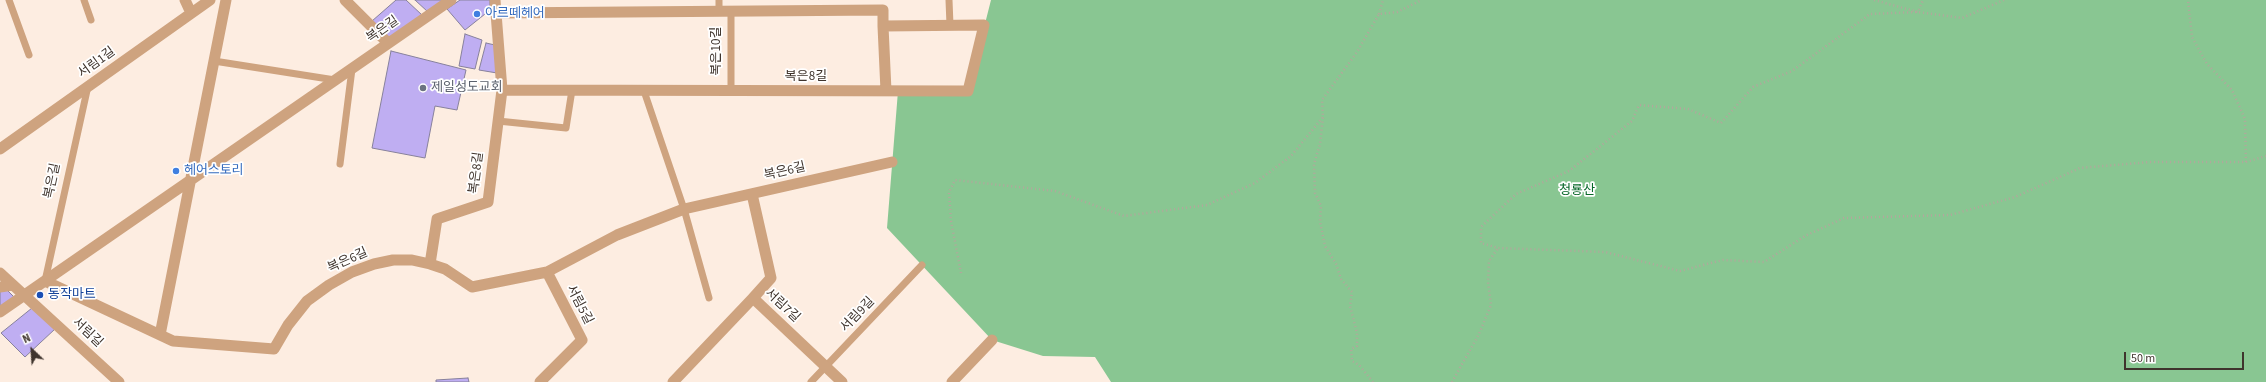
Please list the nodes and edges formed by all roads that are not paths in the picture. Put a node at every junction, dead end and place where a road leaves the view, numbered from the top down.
1 (9, 0) edge
2 (84, 0) edge
3 (185, 0) edge
4 (210, 0) edge
5 (226, 0) edge
6 (346, 0) edge
7 (451, 0) edge
8 (495, 0) edge
9 (719, 0) edge
10 (949, 0) edge
11 (882, 5) edge
12 (191, 12) junction
13 (719, 12) junction
14 (731, 12) junction
15 (496, 13) junction
16 (91, 20) dead end
17 (950, 25) junction
18 (883, 26) junction
19 (388, 43) junction
20 (29, 55) dead end
21 (214, 61) junction
22 (352, 69) junction
23 (335, 80) junction
24 (88, 86) junction
25 (502, 90) junction
26 (572, 90) junction
27 (644, 91) junction
28 (731, 91) junction
29 (886, 91) junction
30 (498, 121) junction
31 (0, 149) edge
32 (892, 162) dead end
33 (340, 164) dead end
34 (189, 181) junction
35 (752, 194) junction
36 (684, 210) junction
37 (430, 264) junction
38 (922, 265) dead end
39 (546, 272) junction
40 (0, 273) edge
41 (45, 281) junction
42 (13, 285) junction
43 (0, 288) edge
44 (25, 295) junction
45 (709, 298) dead end
46 (753, 298) junction
47 (0, 312) edge
48 (160, 335) junction
49 (992, 340) dead end
50 (826, 366) junction
51 (119, 382) edge
52 (540, 382) edge
53 (673, 382) edge
54 (811, 382) edge
55 (842, 382) edge
56 (952, 382) edge

1 - 20 lane
2 - 16 lane
3 - 12 street
4 - 12 street, 서림1길
5 - 21 street
6 - 19 street
7 - 19 street, 복은길
8 - 15 street, 복은8길
9 - 13 lane
10 - 17 lane
11 - 14 street, 복은10길
11 - 18 street, 복은10길
12 - 24 street, 서림1길
13 - 14 street, 복은10길
13 - 15 street, 복은10길
14 - 28 lane, 복은10길
15 - 25 street, 복은8길
17 - 18 street
17 - 29 street, 복은8길
18 - 29 street, 복은10길
19 - 22 street, 복은길
21 - 23 lane
21 - 34 street
22 - 23 street, 복은길
22 - 33 lane
23 - 34 street, 복은길
24 - 31 street, 서림1길
24 - 41 lane, 복은길
25 - 26 street, 복은8길
25 - 30 street, 복은8길
26 - 27 street, 복은8길
26 - 30 lane
27 - 28 street, 복은8길
27 - 36 lane
28 - 29 street, 복은8길
30 - 37 street, 복은8길
32 - 35 street, 복은6길
34 - 41 street, 복은길
34 - 48 street
35 - 36 street, 복은6길
35 - 46 street
36 - 39 street, 복은6길
36 - 45 lane
37 - 39 street, 복은6길
37 - 48 street, 복은6길
38 - 50 lane, 서림9길
39 - 52 street, 서림5길
40 - 42 street, 서림길
41 - 44 street, 복은길
41 - 48 street, 복은6길
42 - 43 street
42 - 44 street, 서림길
44 - 47 street, 복은길
44 - 51 street, 서림길
46 - 50 street, 서림7길
46 - 53 street, 서림7길
49 - 56 street
50 - 54 lane, 서림9길
50 - 55 street, 서림7길

